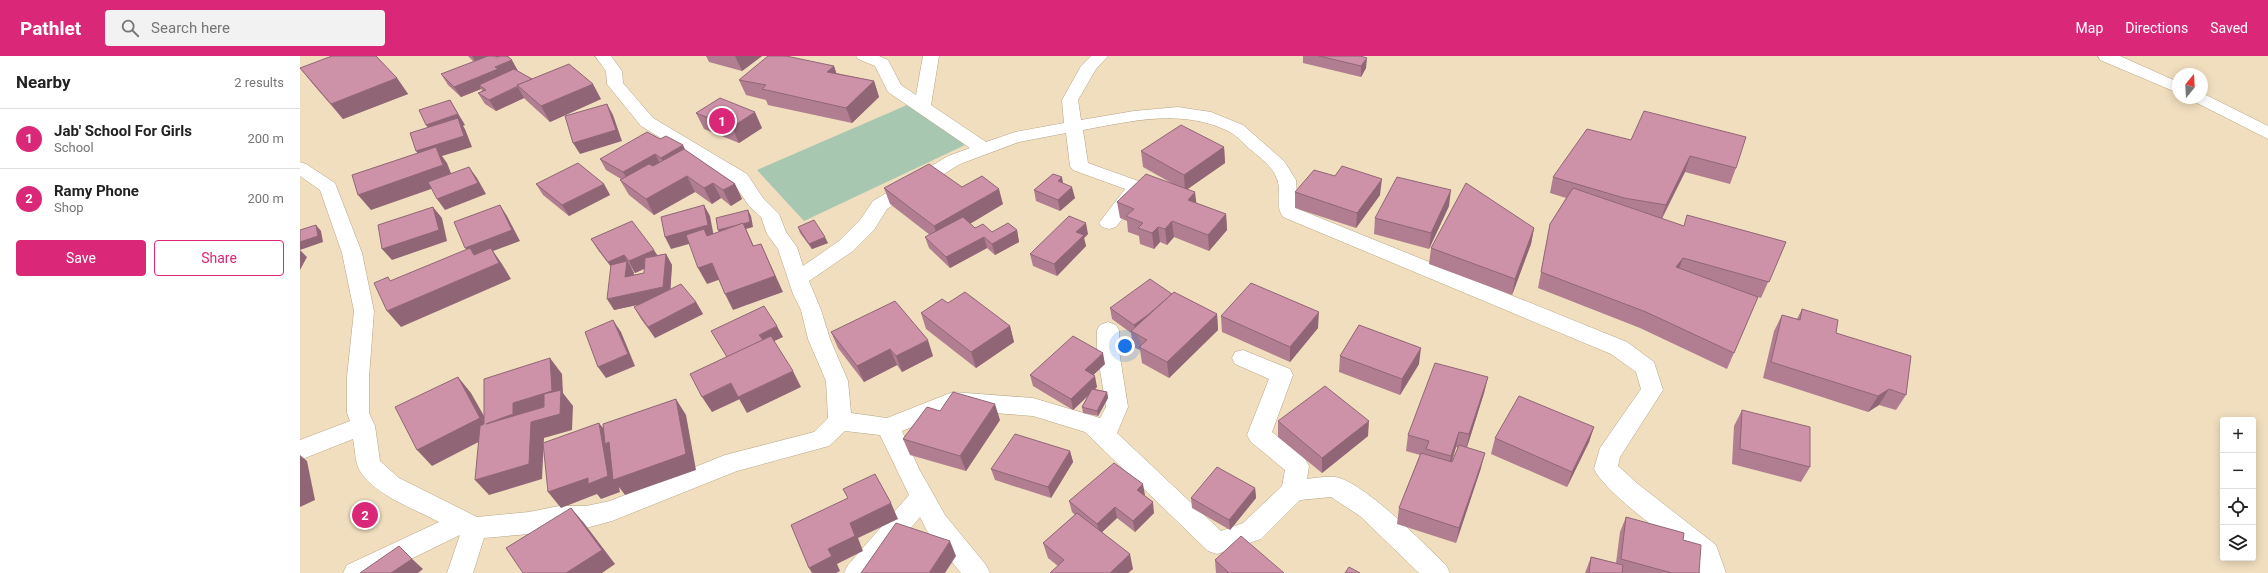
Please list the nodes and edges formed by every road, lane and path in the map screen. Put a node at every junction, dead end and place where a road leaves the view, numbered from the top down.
1 (603, 56) edge
2 (864, 56) edge
3 (931, 56) edge
4 (1100, 56) edge
5 (2106, 56) edge
6 (2172, 85) edge
7 (2208, 102) edge
8 (922, 108) junction
9 (1075, 125) junction
10 (2268, 133) edge
11 (984, 149) junction
12 (300, 168) edge
13 (1109, 223) dead end
14 (798, 279) junction
15 (1108, 330) dead end
16 (1243, 358) dead end
17 (840, 421) junction
18 (363, 426) junction
19 (888, 427) junction
20 (1104, 436) junction
21 (300, 450) edge
22 (1294, 490) junction
23 (922, 497) junction
24 (469, 525) junction
25 (356, 573) edge
26 (460, 573) edge
27 (857, 573) edge
28 (977, 573) edge
29 (1437, 573) edge
30 (1713, 573) edge

1 - 14 street
2 - 8 street
3 - 8 street
4 - 9 street
5 - 6 highway
7 - 10 highway
8 - 11 street
9 - 11 street
9 - 13 street
9 - 30 street
11 - 14 street
12 - 18 street
14 - 17 street
15 - 20 street
16 - 22 street
17 - 19 street
17 - 24 street
18 - 21 street
18 - 24 street
19 - 20 street
19 - 23 street
20 - 22 street
22 - 29 street
23 - 27 street
23 - 28 street
24 - 25 street
24 - 26 street

